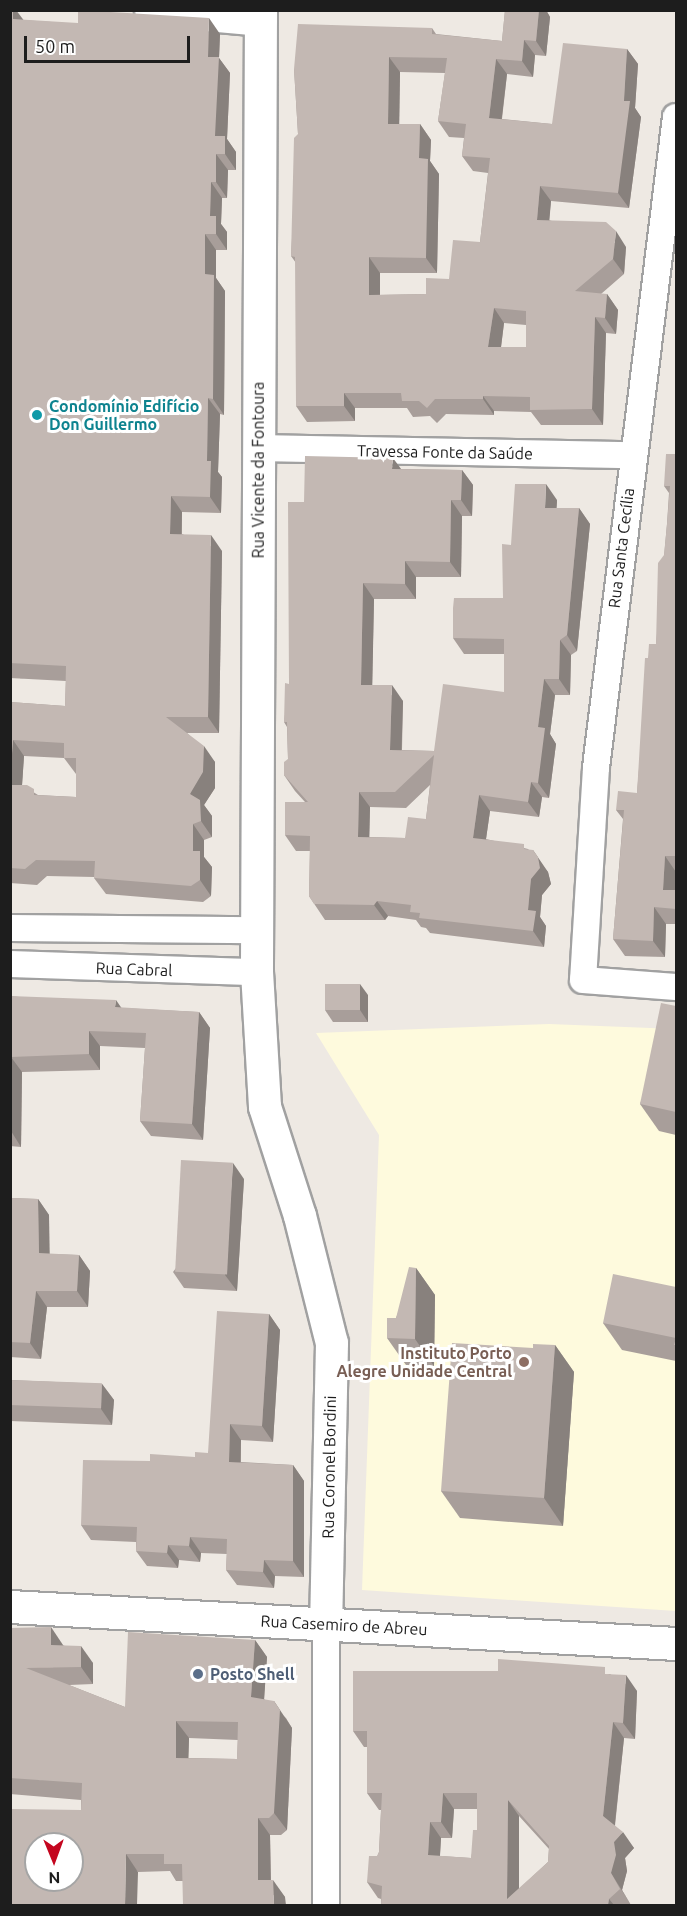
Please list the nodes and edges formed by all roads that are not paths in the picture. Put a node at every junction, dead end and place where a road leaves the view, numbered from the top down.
1 (151, 10) edge
2 (261, 15) edge
3 (676, 117) edge
4 (258, 448) junction
5 (632, 455) junction
6 (10, 928) edge
7 (184, 930) junction
8 (256, 930) junction
9 (10, 964) edge
10 (184, 971) junction
11 (257, 972) junction
12 (676, 987) edge
13 (10, 1607) edge
14 (326, 1624) junction
15 (676, 1644) edge
16 (326, 1905) edge

1 - 2 street
2 - 4 street, Rua Vicente da Fontoura
3 - 5 street, Rua Santa Cecília
4 - 5 street, Travessa Fonte da Saúde
4 - 8 street, Rua Vicente da Fontoura
5 - 12 street, Rua Santa Cecília
6 - 7 street
7 - 8 street
7 - 10 street
8 - 11 street, Rua Coronel Bordini
9 - 10 street, Rua Cabral
10 - 11 street, Rua Cabral
11 - 14 street, Rua Coronel Bordini
13 - 14 street, Rua Casemiro de Abreu
14 - 15 street, Rua Casemiro de Abreu
14 - 16 street, Rua Coronel Bordini

